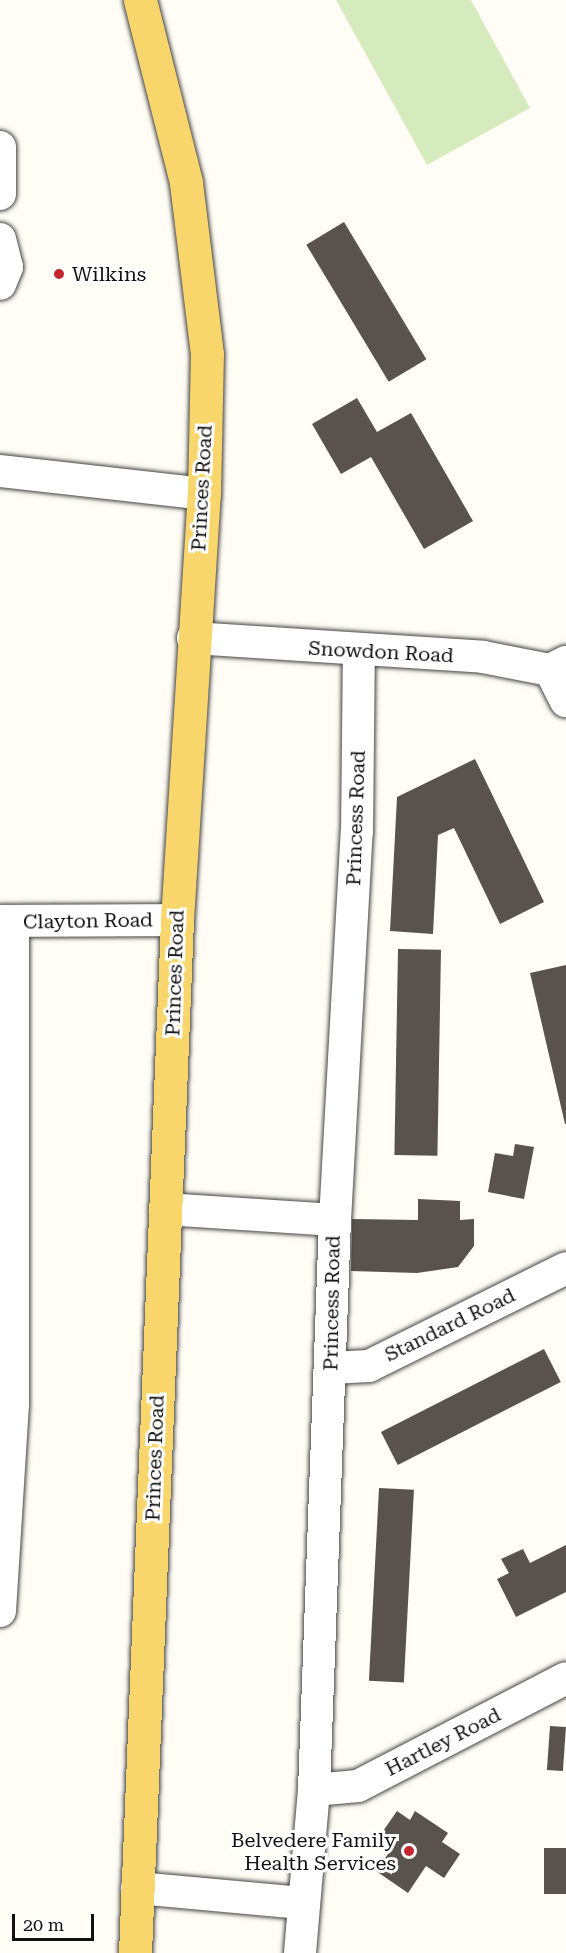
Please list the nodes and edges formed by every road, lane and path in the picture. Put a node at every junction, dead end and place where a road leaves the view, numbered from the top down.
1 (140, 0) edge
2 (0, 147) edge
3 (0, 194) edge
4 (0, 239) edge
5 (0, 284) edge
6 (0, 471) edge
7 (204, 494) junction
8 (193, 638) junction
9 (359, 652) junction
10 (558, 666) edge
11 (566, 701) edge
12 (177, 920) junction
13 (7, 921) edge
14 (165, 1209) junction
15 (335, 1220) junction
16 (566, 1268) edge
17 (331, 1368) junction
18 (0, 1611) edge
19 (566, 1678) edge
20 (314, 1790) junction
21 (137, 1888) junction
22 (302, 1903) junction
23 (135, 1953) edge
24 (300, 1953) edge

1 - 7 main road, Princes Road
2 - 3 street
4 - 5 street
6 - 7 street
7 - 8 main road, Princes Road
8 - 9 street, Snowdon Road
8 - 12 main road, Princes Road
9 - 10 street, Snowdon Road
9 - 15 street, Princess Road
10 - 11 street
12 - 13 street, Clayton Road
12 - 14 main road, Princes Road
13 - 18 street
14 - 15 street
14 - 21 main road, Princes Road
15 - 17 street, Princess Road
16 - 17 street, Standard Road
17 - 20 street, Princess Road
19 - 20 street, Hartley Road
20 - 22 street, Princess Road
21 - 22 street
21 - 23 main road, Princes Road
22 - 24 street, Princess Road

